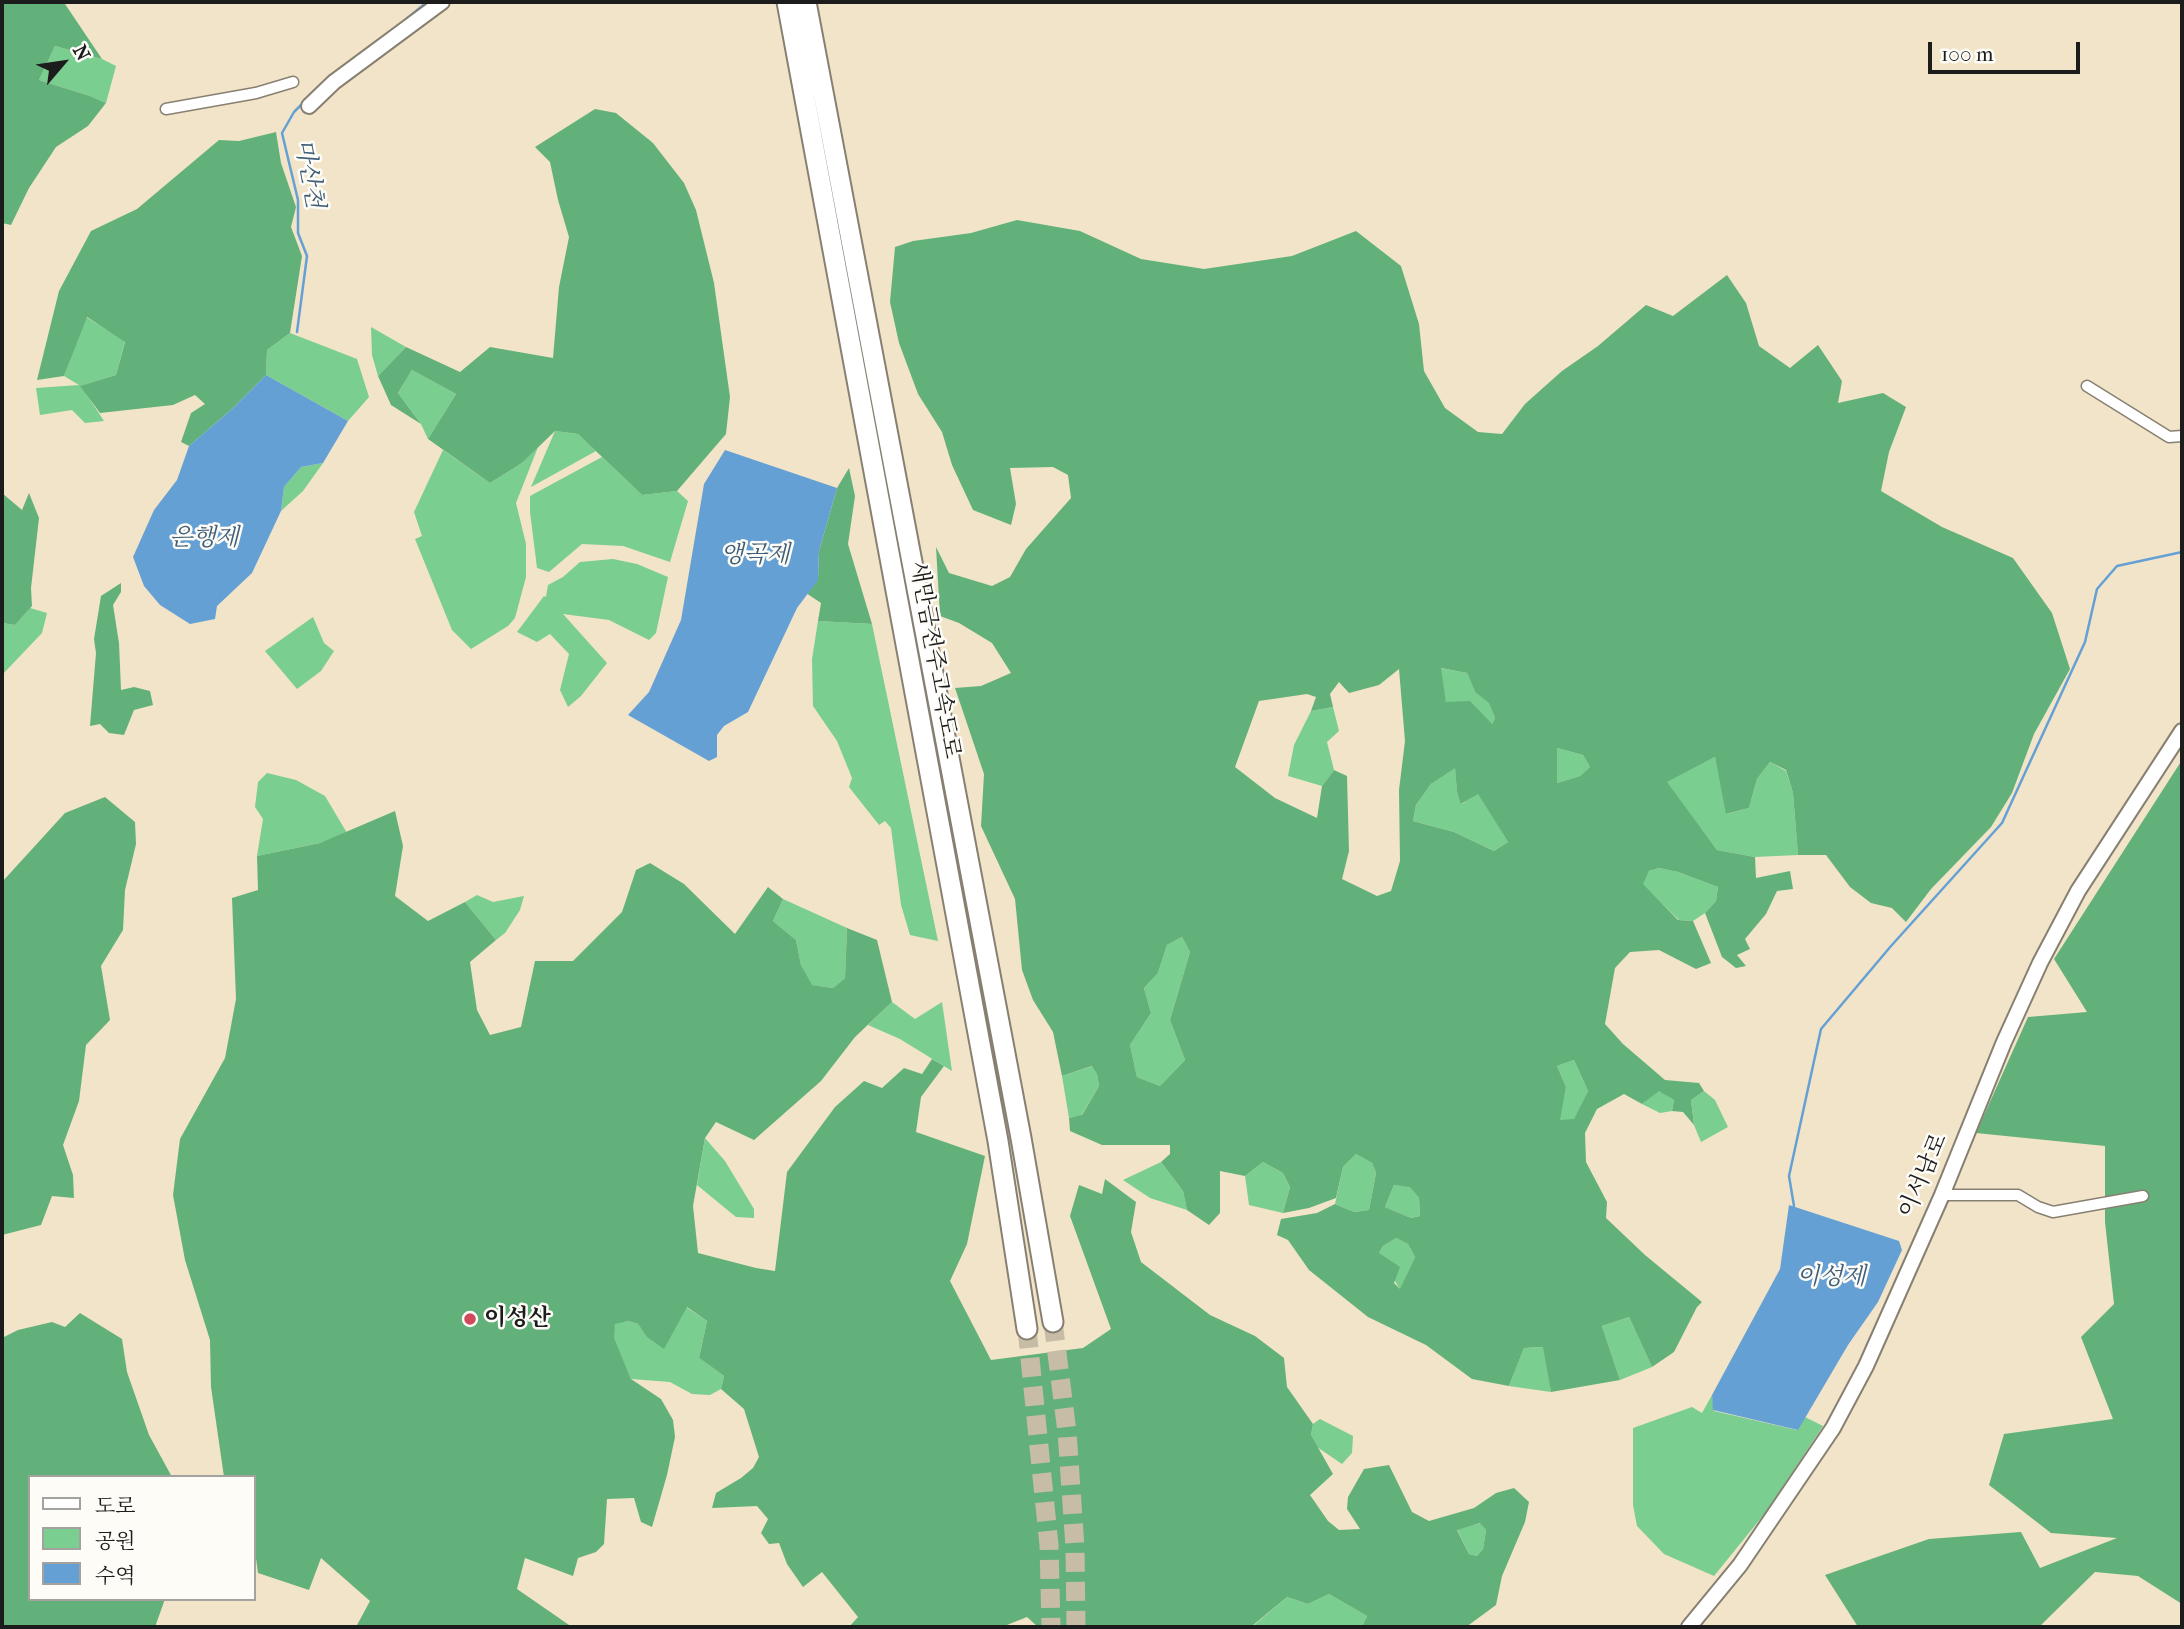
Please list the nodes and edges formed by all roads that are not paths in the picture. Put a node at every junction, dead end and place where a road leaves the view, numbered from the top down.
1 (442, 2) edge
2 (788, 2) edge
3 (806, 2) edge
4 (293, 82) dead end
5 (309, 106) dead end
6 (166, 109) dead end
7 (2087, 386) dead end
8 (2182, 436) edge
9 (2182, 731) edge
10 (1942, 1195) junction
11 (2143, 1196) dead end
12 (1053, 1322) tunnel mouth
13 (1027, 1329) tunnel mouth
14 (1689, 1627) edge

1 - 5 main road
2 - 13 highway, 새만금전주고속도로
3 - 12 highway, 새만금전주고속도로
4 - 6 street
7 - 8 street
9 - 10 main road, 이서남로
10 - 11 street
10 - 14 main road, 이서남로

